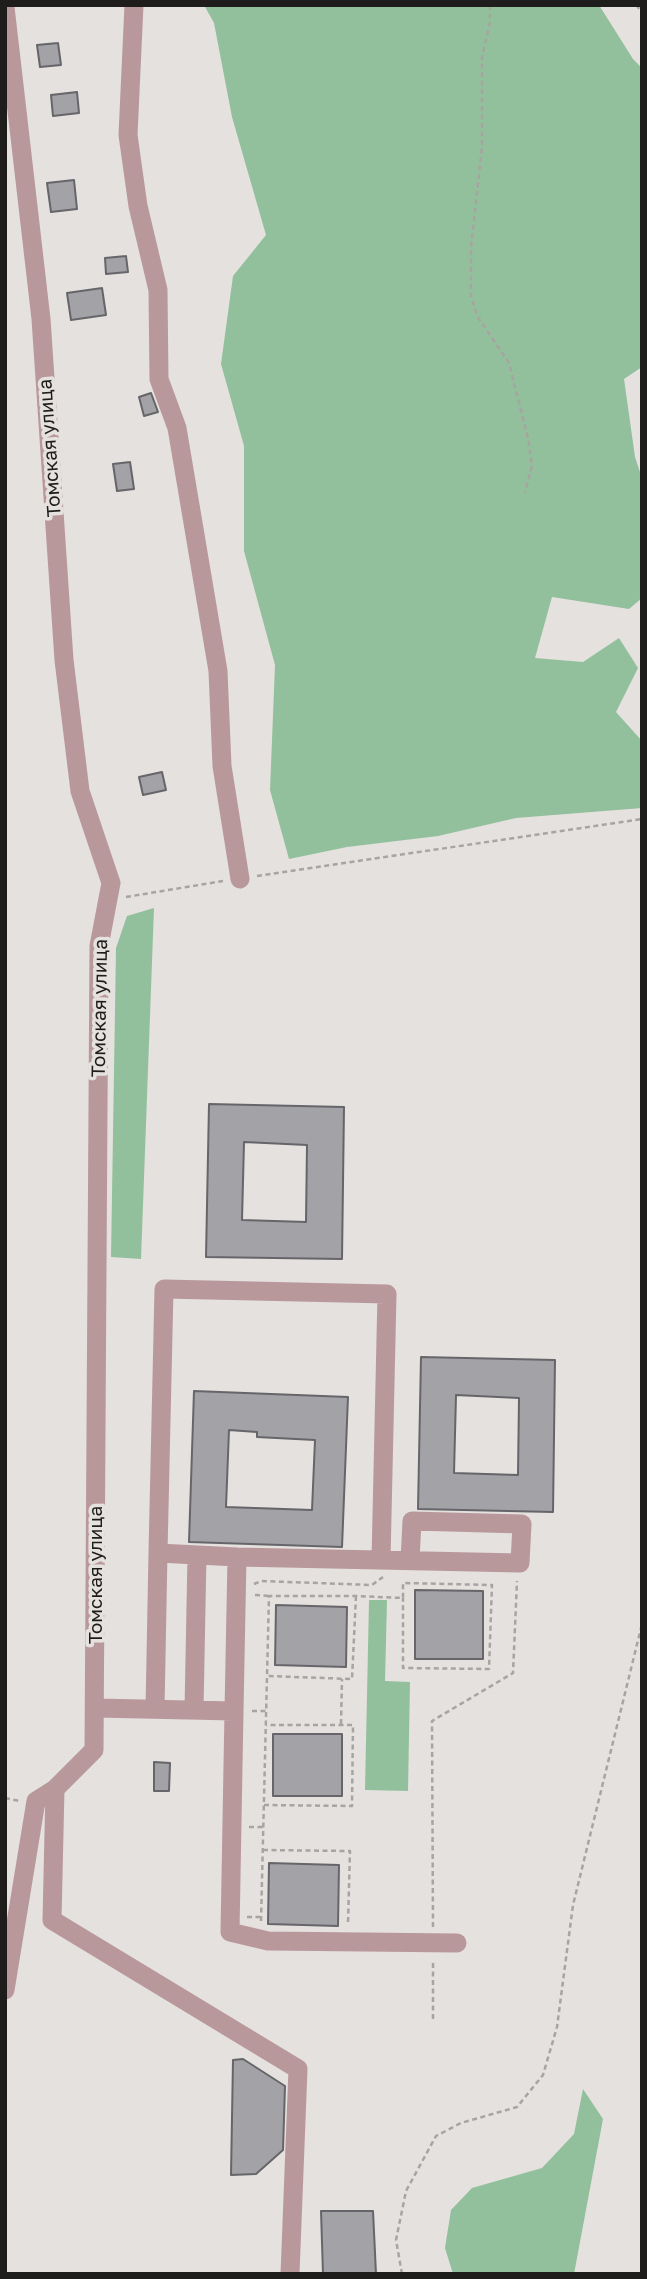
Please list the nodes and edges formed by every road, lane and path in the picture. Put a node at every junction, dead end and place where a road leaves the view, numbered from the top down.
1 (134, 5) edge
2 (489, 5) edge
3 (636, 5) edge
4 (5, 7) edge
5 (642, 12) edge
6 (525, 492) dead end
7 (642, 819) edge
8 (240, 879) junction
9 (103, 910) junction
10 (158, 1553) junction
11 (197, 1555) junction
12 (237, 1557) junction
13 (410, 1560) junction
14 (384, 1567) junction
15 (517, 1577) dead end
16 (250, 1587) dead end
17 (356, 1596) junction
18 (403, 1598) junction
19 (642, 1624) edge
20 (267, 1676) junction
21 (342, 1679) junction
22 (96, 1708) junction
23 (155, 1709) junction
24 (194, 1710) junction
25 (234, 1711) junction
26 (266, 1725) junction
27 (341, 1725) junction
28 (55, 1789) junction
29 (264, 1805) junction
30 (263, 1850) junction
31 (261, 1928) dead end
32 (348, 1930) dead end
33 (434, 1943) junction
34 (457, 1943) dead end
35 (5, 1990) edge
36 (433, 2019) dead end
37 (290, 2274) edge
38 (402, 2274) edge

1 - 8 street
2 - 6 path
3 - 5 path
4 - 9 street, Томская улица
7 - 8 path
8 - 9 path
9 - 22 street, Томская улица
10 - 11 street
10 - 14 street
10 - 23 street
11 - 12 street
11 - 24 street
12 - 14 street
12 - 25 street
13 - 13 street
13 - 14 street
14 - 16 path
15 - 33 path
17 - 18 path
17 - 20 path
17 - 21 path
18 - 18 path
19 - 38 path
20 - 21 path
20 - 26 path
21 - 27 path
22 - 23 street
22 - 28 street, Томская улица
23 - 24 street
24 - 25 street
25 - 33 street
26 - 27 path
26 - 29 path
27 - 29 path
28 - 35 street, Томская улица
28 - 37 street
29 - 30 path
30 - 31 path
30 - 32 path
33 - 34 street
33 - 36 path

